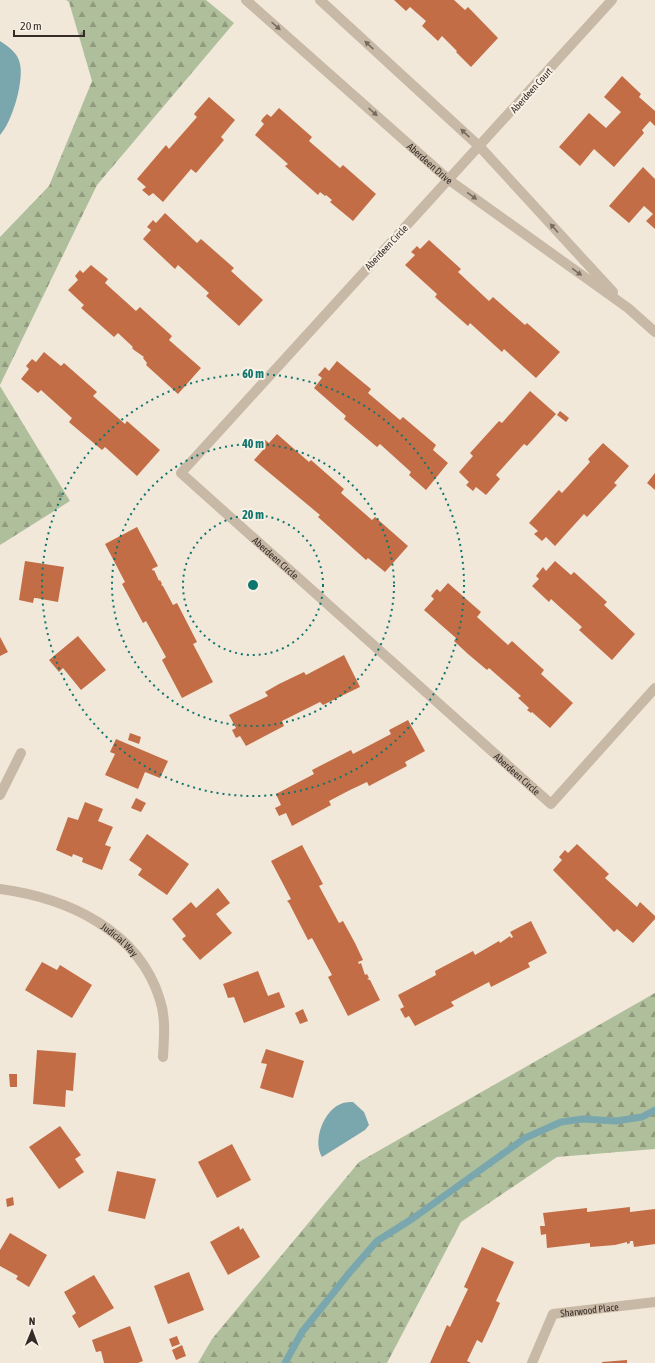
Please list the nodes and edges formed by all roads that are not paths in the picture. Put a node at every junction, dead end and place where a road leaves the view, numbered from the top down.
1 (246, 0) edge
2 (320, 0) edge
3 (612, 0) edge
4 (480, 147) junction
5 (449, 180) junction
6 (628, 308) junction
7 (655, 332) edge
8 (655, 688) edge
9 (21, 753) dead end
10 (0, 795) edge
11 (0, 888) edge
12 (163, 1057) dead end
13 (655, 1302) edge
14 (532, 1363) edge

1 -> 5 street, Aberdeen Drive
4 -> 2 street, Aberdeen Drive
3 - 4 street, Aberdeen Court
4 - 5 street, Aberdeen Court
6 -> 4 street, Aberdeen Drive
5 -> 6 street, Aberdeen Drive
5 - 8 street, Aberdeen Circle
6 - 7 street, Aberdeen Drive
9 - 10 street
11 - 12 street, Judicial Way
13 - 14 street, Sharwood Place

